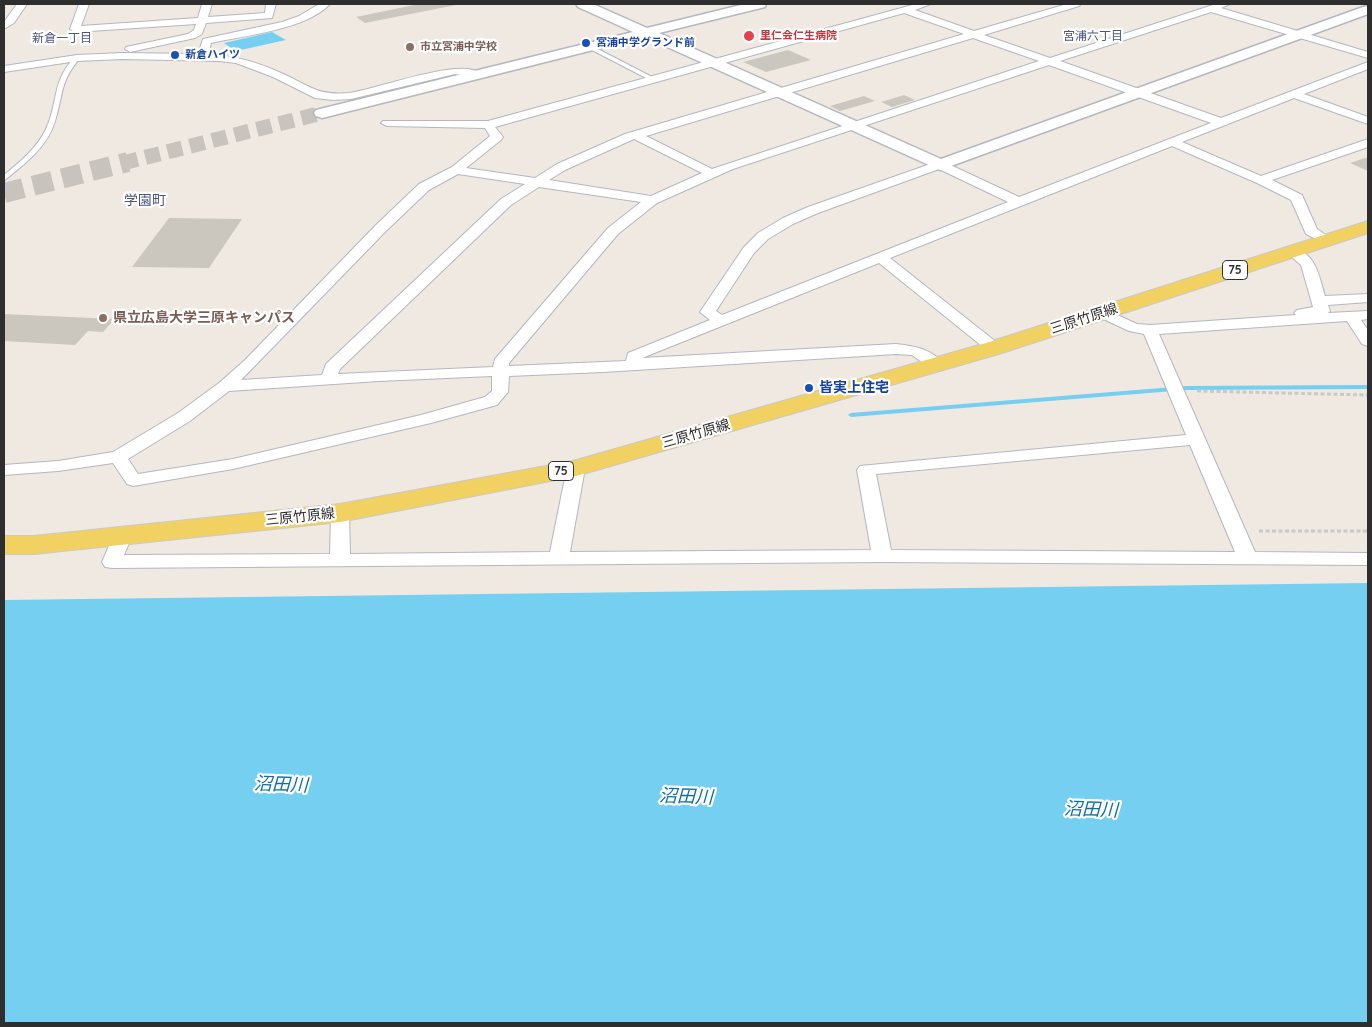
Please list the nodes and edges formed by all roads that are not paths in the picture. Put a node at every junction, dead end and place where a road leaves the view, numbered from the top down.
1 (22, 4) edge
2 (84, 4) edge
3 (271, 4) edge
4 (325, 4) edge
5 (585, 4) edge
6 (760, 4) edge
7 (926, 4) edge
8 (1076, 4) edge
9 (1195, 4) edge
10 (1225, 4) edge
11 (206, 7) edge
12 (1211, 8) junction
13 (905, 10) junction
14 (1368, 10) edge
15 (167, 12) dead end
16 (202, 21) junction
17 (4, 26) edge
18 (644, 32) junction
19 (974, 34) junction
20 (1301, 35) junction
21 (590, 46) junction
22 (1368, 55) edge
23 (122, 56) junction
24 (202, 57) junction
25 (77, 58) junction
26 (1049, 62) junction
27 (711, 63) junction
28 (1368, 65) edge
29 (4, 69) edge
30 (476, 74) junction
31 (652, 79) junction
32 (777, 93) junction
33 (1137, 94) junction
34 (1297, 94) junction
35 (322, 113) tunnel mouth
36 (1368, 122) edge
37 (386, 123) dead end
38 (1223, 123) junction
39 (488, 125) junction
40 (852, 126) junction
41 (635, 135) junction
42 (1172, 142) junction
43 (1368, 143) edge
44 (940, 165) junction
45 (456, 170) junction
46 (711, 173) junction
47 (4, 178) edge
48 (1261, 180) junction
49 (535, 182) junction
50 (652, 200) junction
51 (1019, 202) junction
52 (1368, 227) edge
53 (1326, 240) junction
54 (1292, 251) junction
55 (880, 257) junction
56 (1368, 298) edge
57 (1321, 306) junction
58 (1102, 313) junction
59 (1368, 315) edge
60 (1351, 316) junction
61 (1276, 321) junction
62 (720, 322) junction
63 (1150, 330) junction
64 (1368, 341) edge
65 (994, 348) junction
66 (634, 365) junction
67 (936, 365) junction
68 (499, 372) junction
69 (329, 379) junction
70 (225, 386) junction
71 (1197, 439) junction
72 (118, 457) junction
73 (576, 468) junction
74 (4, 470) edge
75 (340, 513) junction
76 (122, 536) junction
77 (4, 545) edge
78 (882, 556) junction
79 (559, 558) junction
80 (340, 559) junction
81 (1248, 559) junction
82 (1368, 559) edge

1 - 17 street
2 - 16 street
3 - 16 street
4 - 24 street
5 - 18 street
6 - 18 street
7 - 13 street
8 - 19 street
9 - 12 street
10 - 12 street
11 - 15 street
11 - 16 street
12 - 20 street
12 - 26 street
13 - 19 street
13 - 27 street
14 - 20 street
16 - 23 street
18 - 21 street
18 - 27 street
19 - 26 street
19 - 32 street
20 - 22 street
20 - 33 street
21 - 30 street
21 - 31 lane
23 - 24 street
23 - 25 street
24 - 30 street
25 - 29 street
25 - 47 lane
26 - 33 street
26 - 40 street
27 - 31 street
27 - 32 street
28 - 34 street
30 - 35 street
31 - 39 street
32 - 40 street
32 - 41 street
33 - 38 street
33 - 44 street
34 - 36 street
34 - 38 street
37 - 39 street
38 - 42 street
39 - 45 street
40 - 44 street
40 - 46 street
41 - 46 street
41 - 49 street
42 - 48 street
42 - 51 street
43 - 48 street
44 - 51 street
44 - 62 street
45 - 49 street
45 - 70 street
46 - 50 street
48 - 53 street
49 - 50 street
49 - 69 street
50 - 68 street
51 - 55 street
52 - 53 main road, 三原竹原線 / 75
53 - 54 main road, 三原竹原線 / 75
54 - 57 street
54 - 58 main road, 三原竹原線 / 75
55 - 62 street
55 - 65 street
56 - 57 street
57 - 61 street
58 - 63 street
58 - 65 main road, 三原竹原線 / 75
59 - 60 street
60 - 61 street
60 - 64 street
61 - 63 street
62 - 66 street
63 - 71 street
65 - 67 main road, 三原竹原線 / 75
66 - 67 street
66 - 68 street
67 - 73 main road, 三原竹原線 / 75
68 - 69 street
68 - 72 street
69 - 70 street
70 - 72 street
71 - 78 street
71 - 81 street
72 - 74 street
73 - 75 main road, 三原竹原線 / 75
73 - 79 street
75 - 76 main road, 三原竹原線 / 75
75 - 80 street
76 - 77 main road, 三原竹原線 / 75
76 - 80 street
78 - 79 street
78 - 81 street
79 - 80 street
81 - 82 street

